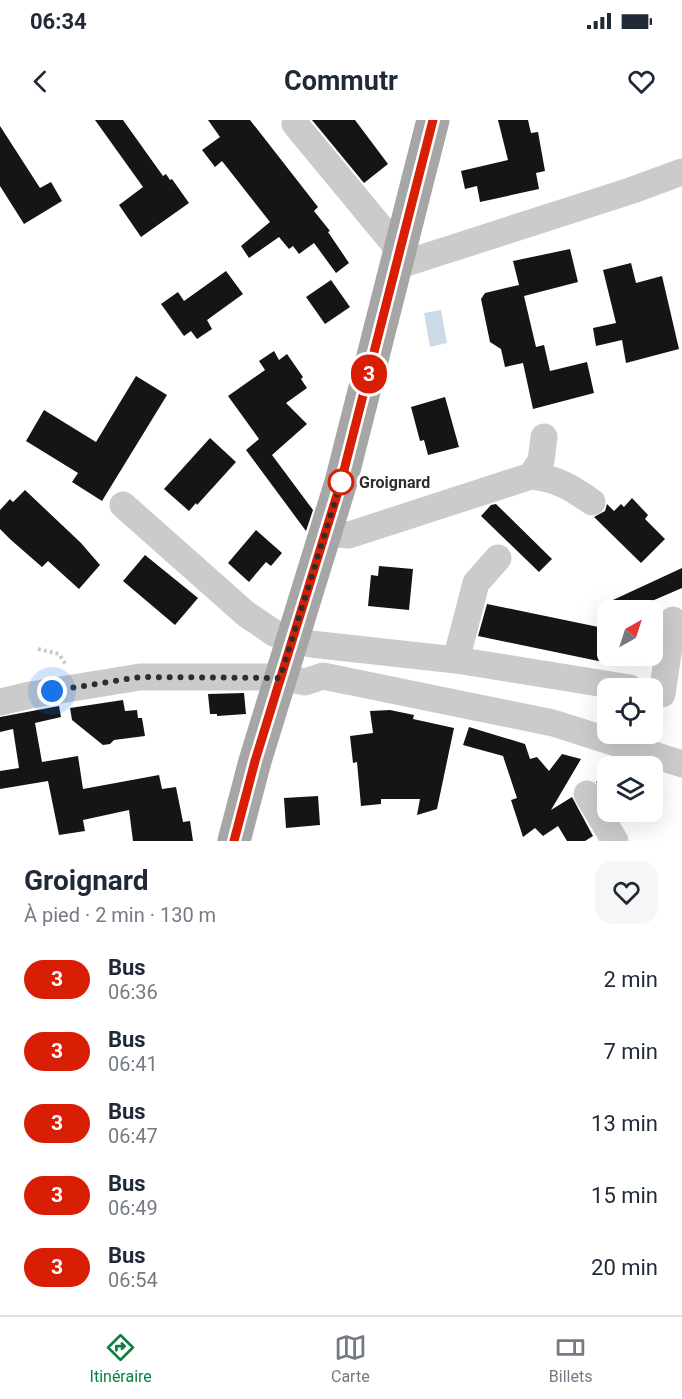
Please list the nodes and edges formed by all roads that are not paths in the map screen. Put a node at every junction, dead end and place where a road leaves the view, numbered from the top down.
1 (296, 120) edge
2 (433, 120) edge
3 (682, 172) edge
4 (398, 258) junction
5 (544, 437) dead end
6 (531, 476) junction
7 (592, 502) dead end
8 (123, 505) dead end
9 (326, 533) junction
10 (498, 558) dead end
11 (674, 620) dead end
12 (287, 657) junction
13 (456, 660) junction
14 (597, 683) edge
15 (663, 688) edge
16 (0, 702) edge
17 (682, 764) edge
18 (587, 794) dead end
19 (234, 841) edge
20 (615, 841) edge

1 - 4 street
2 - 4 main road
3 - 4 street
4 - 9 main road
5 - 6 street
6 - 7 street
6 - 9 street
8 - 12 street
9 - 12 main road
10 - 13 street
11 - 15 street
12 - 13 street
12 - 16 street
12 - 17 street
12 - 19 main road
13 - 14 street
18 - 20 street

